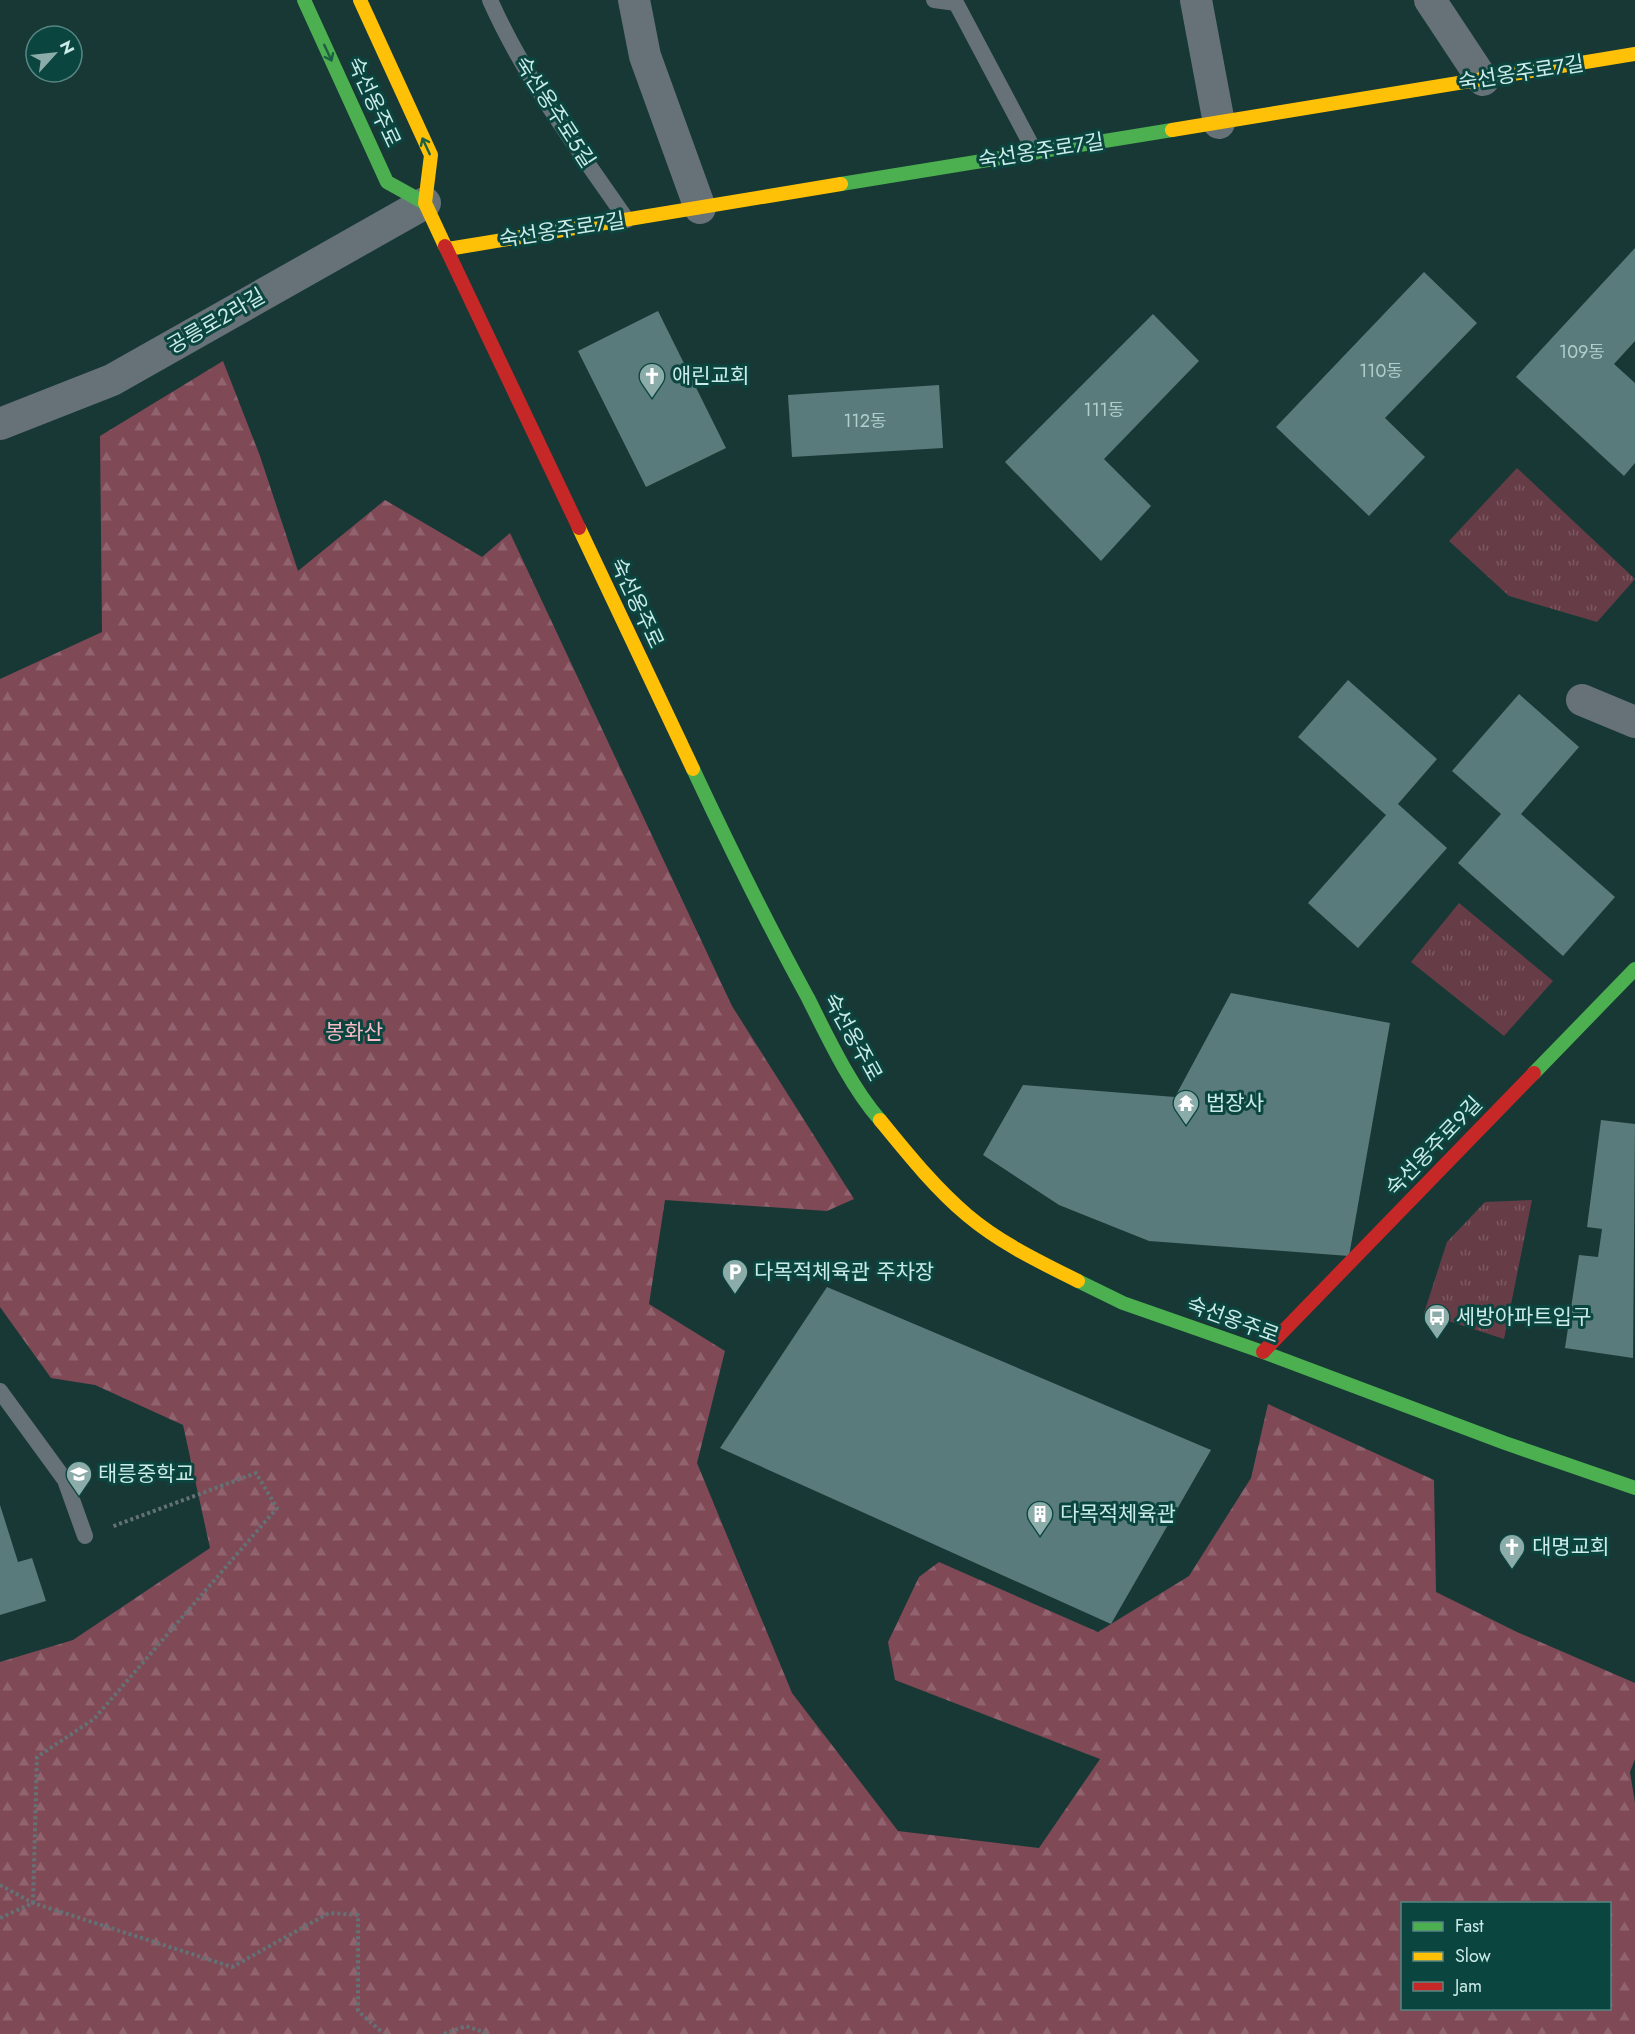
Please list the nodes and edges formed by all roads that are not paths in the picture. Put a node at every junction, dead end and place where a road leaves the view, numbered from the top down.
1 (304, 0) edge
2 (360, 0) edge
3 (490, 0) edge
4 (634, 0) edge
5 (934, 0) edge
6 (1196, 0) edge
7 (1430, 0) edge
8 (1635, 54) edge
9 (1483, 80) junction
10 (1219, 123) junction
11 (1035, 152) junction
12 (425, 203) junction
13 (700, 208) junction
14 (627, 220) junction
15 (448, 249) junction
16 (0, 424) edge
17 (1582, 700) dead end
18 (1635, 722) edge
19 (1635, 969) edge
20 (1263, 1352) junction
21 (0, 1391) edge
22 (1635, 1488) edge
23 (85, 1536) road end

1 -> 12 street, 숙선옹주로
12 -> 2 street, 숙선옹주로
3 - 14 lane, 숙선옹주로5길
4 - 13 street
5 - 11 lane
6 - 10 street
7 - 9 street
8 - 9 street, 숙선옹주로7길
9 - 10 street, 숙선옹주로7길
10 - 11 street, 숙선옹주로7길
11 - 13 street, 숙선옹주로7길
12 - 15 street, 숙선옹주로
12 - 16 street, 공릉로2라길
13 - 14 street, 숙선옹주로7길
14 - 15 street, 숙선옹주로7길
15 - 20 street, 숙선옹주로
17 - 18 street
19 - 20 street, 숙선옹주로9길
20 - 22 street, 숙선옹주로
21 - 23 lane

